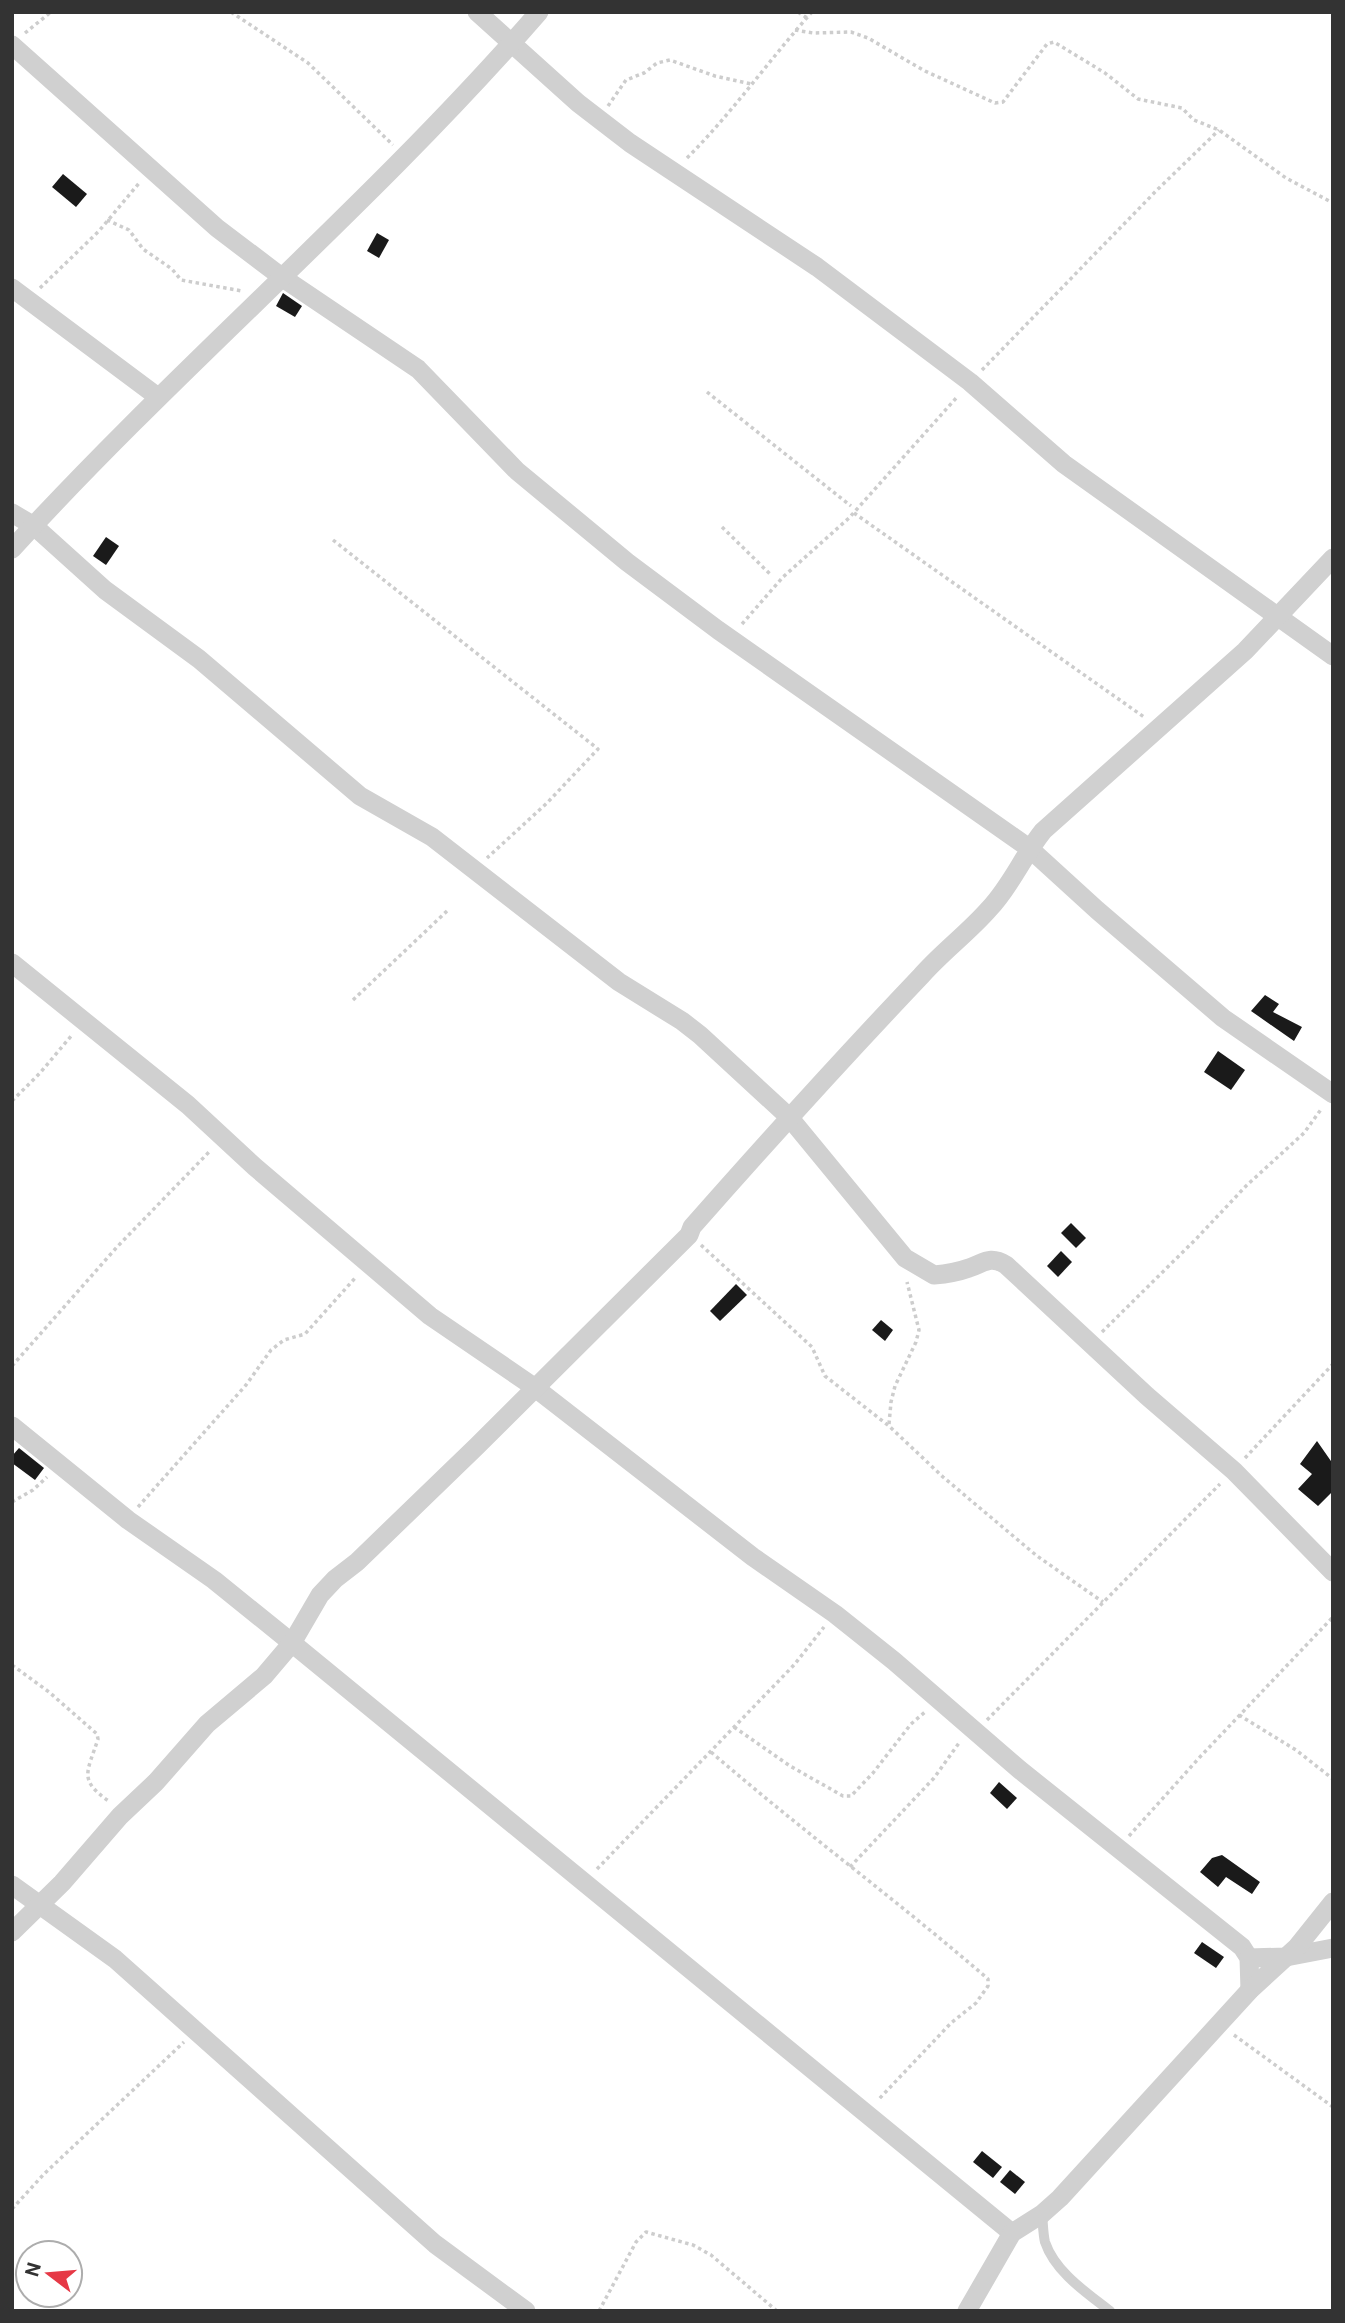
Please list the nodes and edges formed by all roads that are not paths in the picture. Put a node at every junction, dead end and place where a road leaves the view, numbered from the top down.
1 (477, 12) edge
2 (539, 12) edge
3 (17, 40) edge
4 (511, 44) junction
5 (283, 278) junction
6 (12, 288) edge
7 (158, 397) junction
8 (12, 513) edge
9 (34, 526) junction
10 (12, 549) edge
11 (1333, 558) edge
12 (1279, 617) junction
13 (1333, 656) edge
14 (1029, 848) junction
15 (12, 963) edge
16 (1330, 1098) edge
17 (789, 1117) junction
18 (534, 1387) junction
19 (12, 1426) edge
20 (1333, 1572) edge
21 (292, 1643) junction
22 (12, 1885) edge
23 (1333, 1902) edge
24 (38, 1905) junction
25 (12, 1933) edge
26 (1333, 1948) edge
27 (1249, 1958) junction
28 (1286, 1958) junction
29 (1251, 1990) junction
30 (1042, 2214) junction
31 (1012, 2233) junction
32 (526, 2311) edge
33 (967, 2311) edge
34 (1110, 2311) edge

1 - 4 street
2 - 4 street
3 - 5 street
4 - 5 street
4 - 12 street
5 - 7 street
5 - 14 street
6 - 7 street
7 - 9 street
8 - 9 street
9 - 10 street
9 - 17 street
11 - 12 street
12 - 13 street
12 - 14 street
14 - 16 street
14 - 17 street
15 - 18 street
17 - 18 street
17 - 20 street
18 - 21 street
18 - 27 street
19 - 21 street
21 - 24 street
21 - 31 street
22 - 24 street
23 - 28 street
24 - 25 street
24 - 32 street
26 - 28 street
27 - 28 street
27 - 29 street
28 - 29 street
29 - 30 street
30 - 31 street
30 - 34 lane
31 - 33 street

